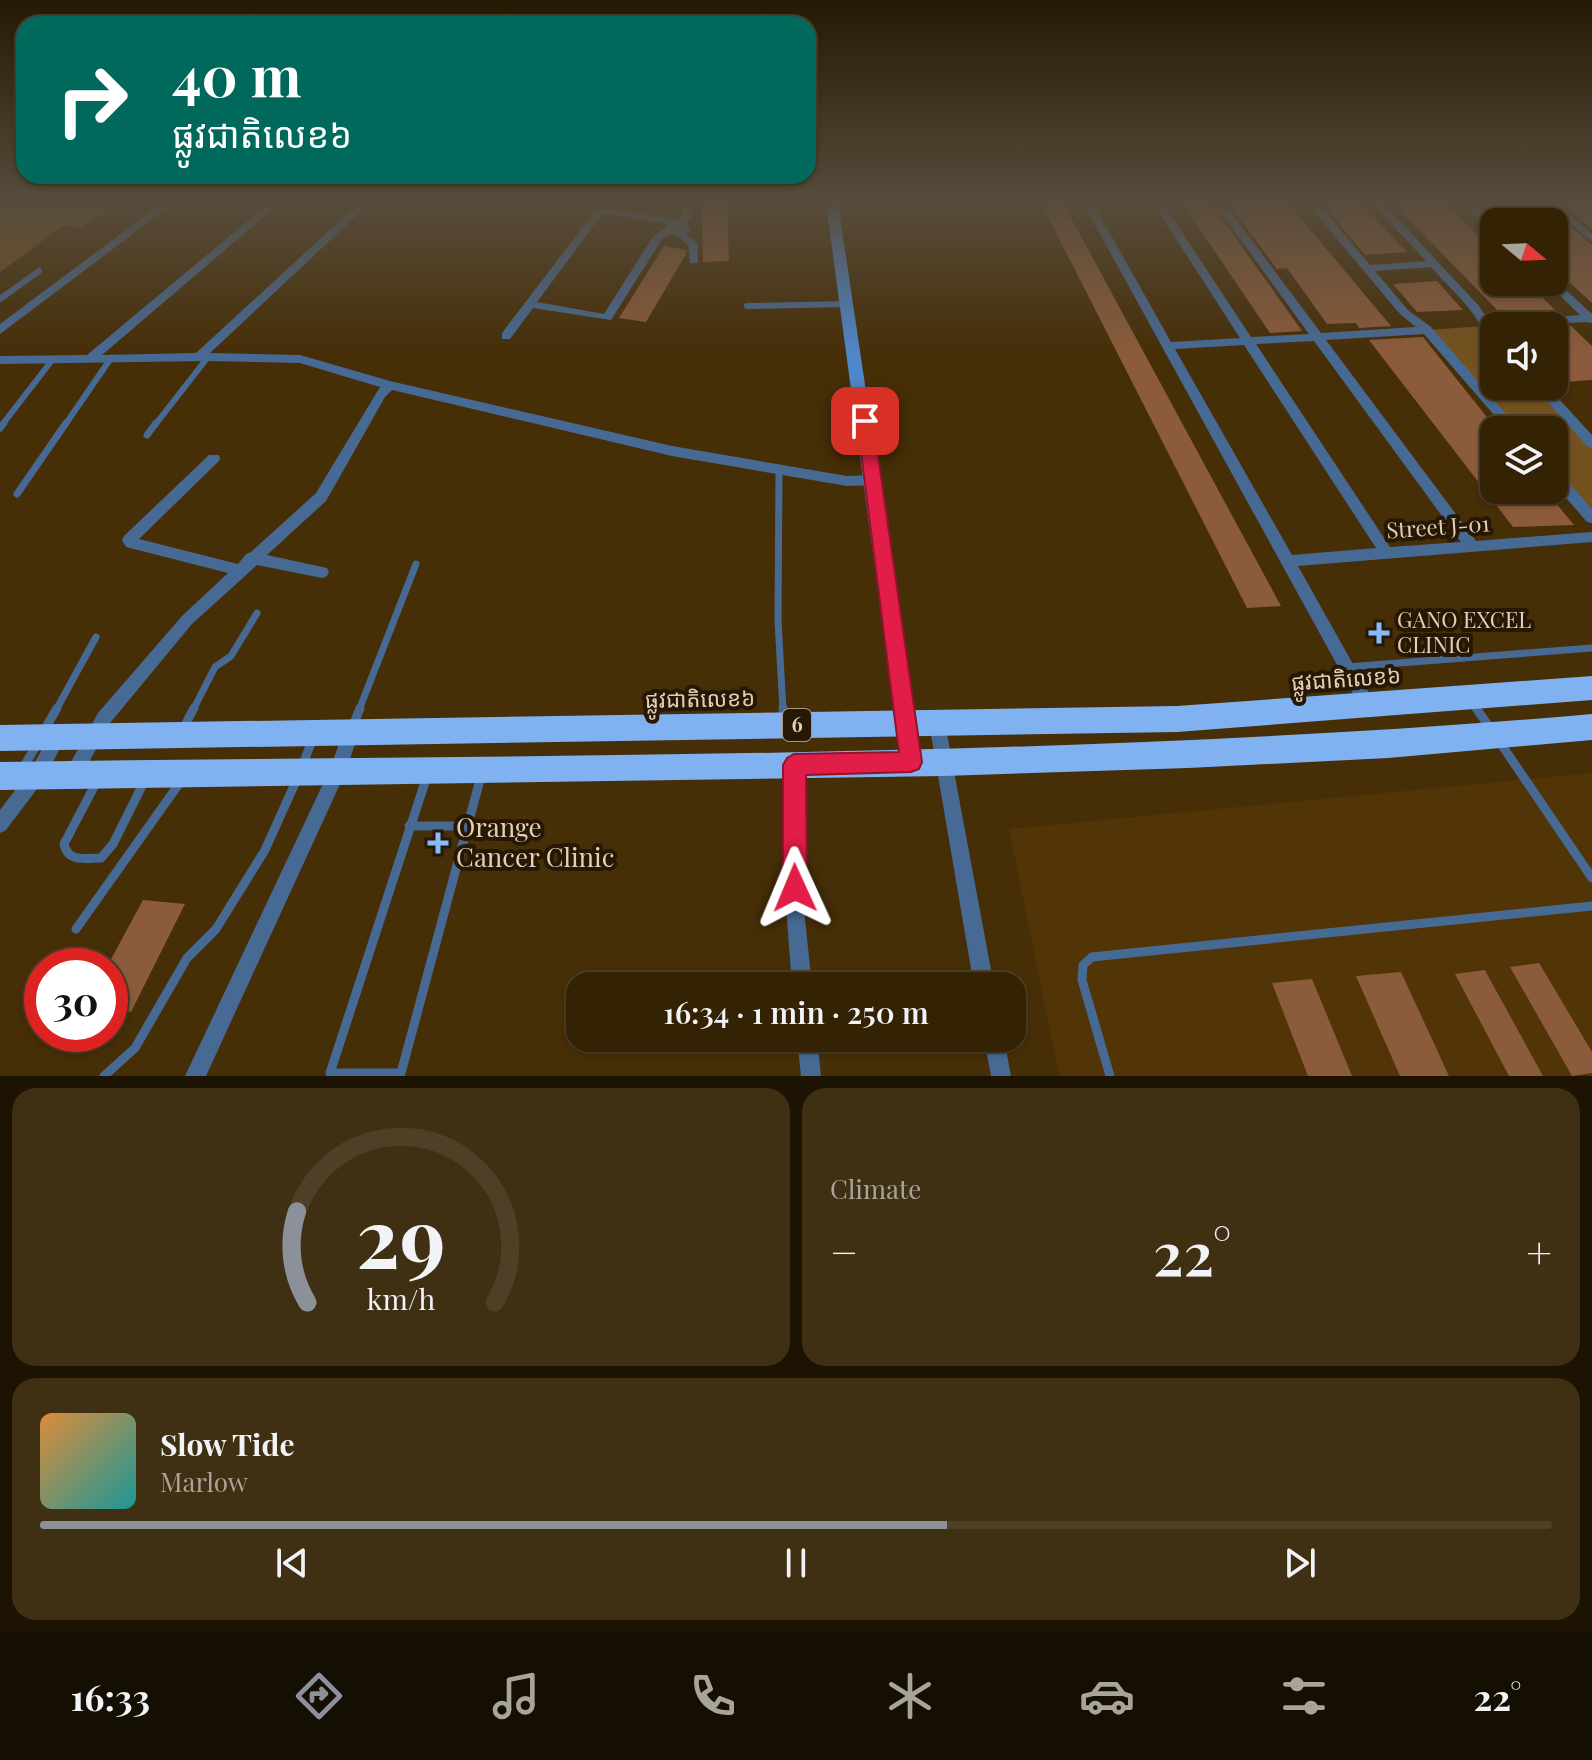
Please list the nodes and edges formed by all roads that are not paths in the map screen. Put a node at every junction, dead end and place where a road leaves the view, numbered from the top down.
1 (102, 253) edge
2 (215, 253) edge
3 (312, 253) edge
4 (568, 253) edge
5 (648, 253) edge
6 (694, 253) edge
7 (839, 253) edge
8 (1116, 253) edge
9 (1190, 253) edge
10 (1256, 253) edge
11 (1354, 253) edge
12 (1424, 253) edge
13 (694, 261) dead end
14 (1434, 264) junction
15 (1366, 268) junction
16 (39, 271) dead end
17 (1566, 296) edge
18 (0, 299) edge
19 (530, 304) junction
20 (847, 304) junction
21 (747, 306) dead end
22 (1480, 317) edge
23 (1591, 319) edge
24 (1568, 321) edge
25 (0, 330) edge
26 (1427, 330) junction
27 (506, 336) dead end
28 (1316, 336) junction
29 (1245, 341) junction
30 (1167, 346) junction
31 (203, 357) junction
32 (91, 358) junction
33 (111, 358) junction
34 (53, 359) junction
35 (0, 360) edge
36 (389, 385) junction
37 (1553, 400) edge
38 (1502, 416) edge
39 (0, 428) edge
40 (147, 435) dead end
41 (1592, 443) edge
42 (214, 458) dead end
43 (779, 470) junction
44 (874, 480) junction
45 (1568, 491) edge
46 (17, 494) dead end
47 (1592, 518) edge
48 (1592, 537) edge
49 (1472, 546) junction
50 (1386, 553) junction
51 (251, 558) junction
52 (1288, 561) junction
53 (416, 564) dead end
54 (238, 570) junction
55 (322, 572) dead end
56 (257, 613) dead end
57 (96, 637) dead end
58 (1592, 648) edge
59 (1347, 667) junction
60 (1592, 688) edge
61 (1470, 698) junction
62 (1369, 707) junction
63 (906, 723) junction
64 (937, 723) junction
65 (784, 725) junction
66 (1592, 727) edge
67 (316, 732) junction
68 (351, 732) junction
69 (180, 735) junction
70 (1495, 735) junction
71 (94, 736) junction
72 (49, 737) junction
73 (0, 738) edge
74 (911, 762) junction
75 (943, 762) junction
76 (794, 765) junction
77 (483, 769) junction
78 (429, 770) junction
79 (300, 771) junction
80 (338, 771) junction
81 (148, 773) junction
82 (186, 773) junction
83 (87, 774) junction
84 (19, 775) edge
85 (0, 824) edge
86 (409, 826) junction
87 (468, 826) junction
88 (1592, 878) edge
89 (1592, 906) edge
90 (76, 929) dead end
91 (801, 972) edge
92 (981, 972) edge
93 (808, 1052) edge
94 (997, 1052) edge
95 (329, 1074) edge
96 (401, 1074) edge
97 (104, 1076) edge
98 (195, 1076) edge
99 (811, 1076) edge
100 (1001, 1076) edge
101 (1110, 1076) edge

1 - 25 street
2 - 32 street
3 - 31 street
4 - 19 street
5 - 19 street
6 - 13 street
7 - 20 main road
8 - 30 street
9 - 29 street
10 - 28 street
11 - 15 street
12 - 14 street
14 - 15 street
14 - 22 street
15 - 26 street
16 - 18 lane
17 - 23 street
19 - 27 street
20 - 21 lane
20 - 44 main road
23 - 24 street
26 - 28 street
26 - 38 street
28 - 29 street
28 - 49 street
29 - 30 street
29 - 50 street
30 - 52 street
31 - 33 street
31 - 36 street
31 - 40 lane
32 - 33 street
32 - 34 street
33 - 46 lane
34 - 35 street
34 - 39 lane
36 - 43 street
36 - 51 street
37 - 41 street
42 - 54 street
43 - 44 street
43 - 65 lane
44 - 63 main road
45 - 47 street
48 - 49 street, Street J-01
49 - 50 street, Street J-01
50 - 52 street, Street J-01
51 - 54 street
51 - 55 street
52 - 59 street
53 - 68 lane
54 - 71 street
56 - 69 lane
57 - 72 lane
58 - 59 lane
59 - 62 street
60 - 61 highway, ផ្លូវជាតិលេខ៦ / 6
61 - 62 highway, ផ្លូវជាតិលេខ៦ / 6
61 - 70 lane
62 - 64 highway, ផ្លូវជាតិលេខ៦ / 6
63 - 64 highway, ផ្លូវជាតិលេខ៦ / 6
63 - 65 highway, ផ្លូវជាតិលេខ៦ / 6
63 - 74 main road
64 - 75 street
65 - 68 highway, ផ្លូវជាតិលេខ៦ / 6
66 - 70 highway, 6
67 - 68 highway, ផ្លូវជាតិលេខ៦ / 6
67 - 69 highway, ផ្លូវជាតិលេខ៦ / 6
67 - 79 lane
68 - 80 street
69 - 71 highway, ផ្លូវជាតិលេខ៦ / 6
70 - 75 highway, 6
70 - 88 lane
71 - 72 highway, ផ្លូវជាតិលេខ៦ / 6
71 - 83 street
72 - 73 highway, ផ្លូវជាតិលេខ៦ / 6
72 - 84 street
74 - 75 highway, 6
74 - 76 highway, 6
75 - 92 street
76 - 77 highway, 6
76 - 91 street
77 - 78 highway, 6
77 - 87 lane
78 - 80 highway, 6
78 - 86 lane
79 - 80 highway, 6
79 - 82 highway, 6
79 - 97 lane
80 - 98 street
81 - 82 highway, 6
81 - 83 highway, 6
81 - 83 lane
82 - 90 lane
83 - 84 highway, 6
84 - 85 street
86 - 87 lane
86 - 95 lane
87 - 96 lane
89 - 101 lane
93 - 99 street
94 - 100 street
95 - 96 lane

